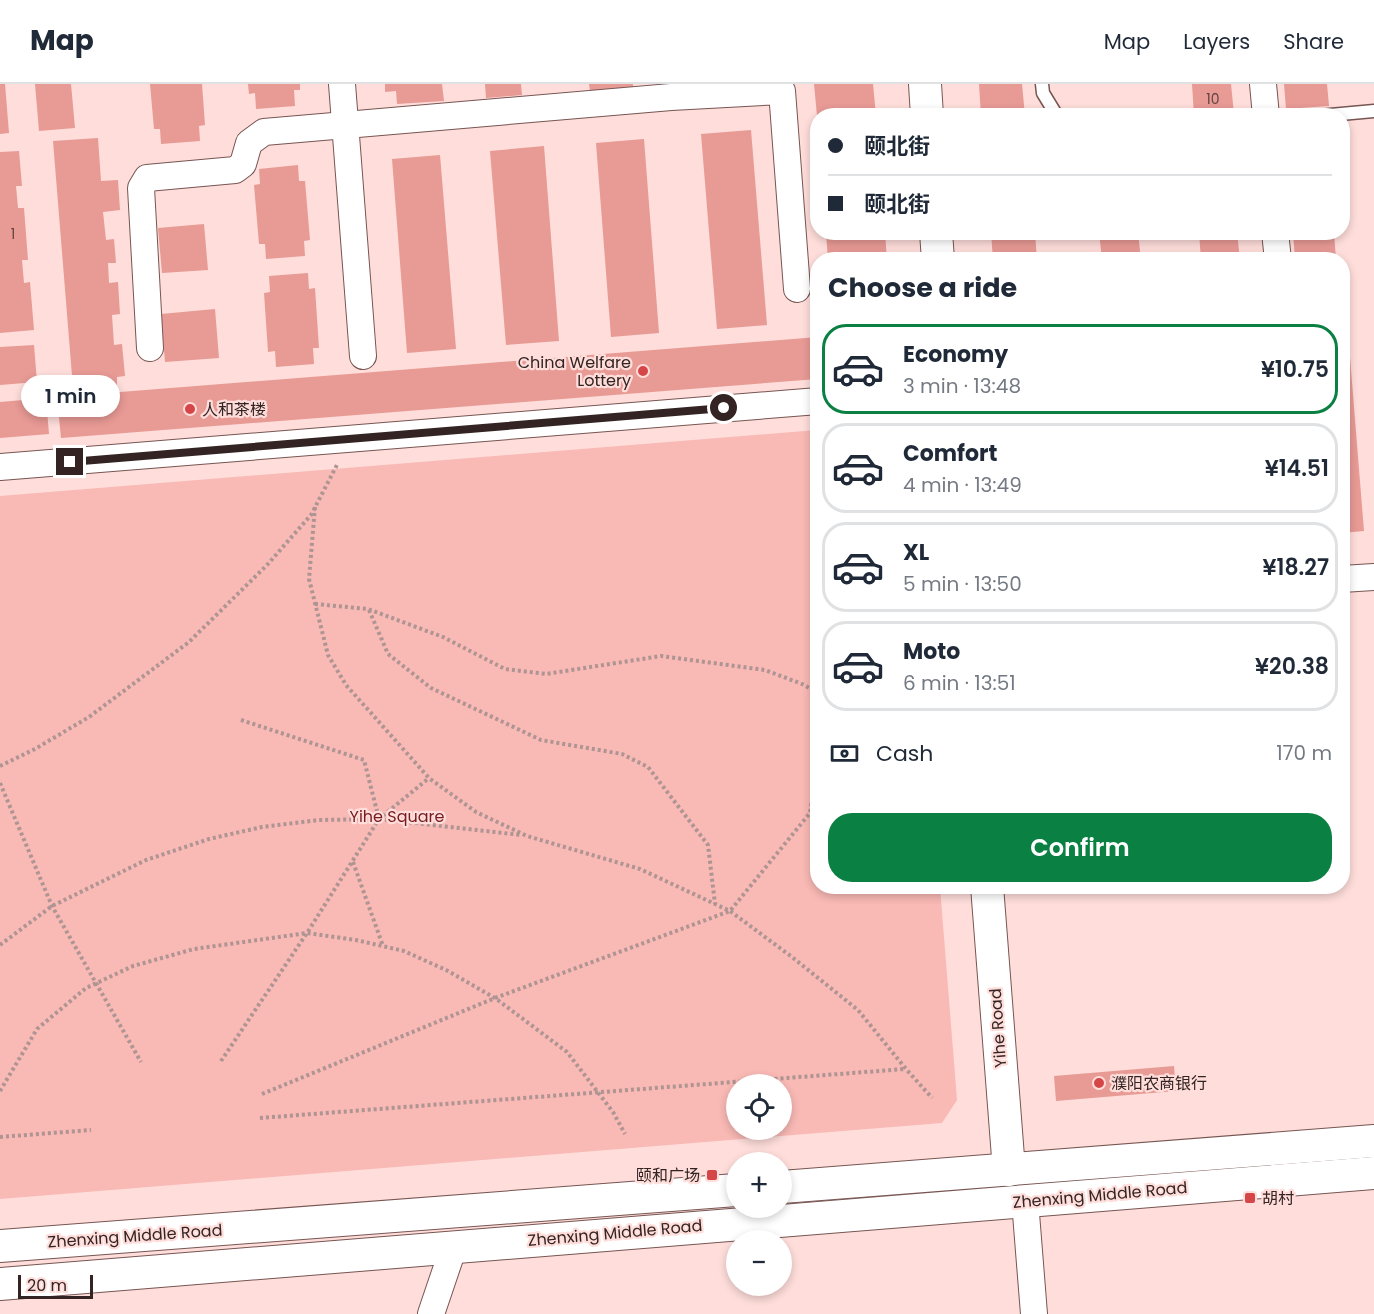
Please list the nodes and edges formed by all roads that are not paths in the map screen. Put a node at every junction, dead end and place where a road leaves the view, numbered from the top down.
1 (342, 84) edge
2 (925, 84) edge
3 (1042, 84) edge
4 (1263, 84) edge
5 (671, 90) edge
6 (926, 108) edge
7 (1052, 108) edge
8 (1265, 108) edge
9 (1374, 111) edge
10 (1350, 113) edge
11 (345, 125) junction
12 (797, 289) dead end
13 (150, 348) dead end
14 (363, 356) dead end
15 (810, 402) edge
16 (0, 467) edge
17 (1374, 577) edge
18 (1350, 578) edge
19 (988, 894) edge
20 (1374, 1141) edge
21 (1009, 1170) junction
22 (1374, 1173) edge
23 (792, 1186) edge
24 (726, 1191) edge
25 (1025, 1201) junction
26 (0, 1246) edge
27 (453, 1246) junction
28 (0, 1284) edge
29 (431, 1314) edge
30 (1034, 1314) edge

1 - 11 street
2 - 6 street
3 - 7 lane
4 - 8 street
5 - 11 street
5 - 12 street
9 - 10 lane
11 - 13 street
11 - 14 street
15 - 16 street
17 - 18 street
19 - 21 street, Yihe Road
20 - 21 street, Zhenxing Middle Road
21 - 23 street, Zhenxing Middle Road
22 - 25 street, Zhenxing Middle Road
24 - 26 street, Zhenxing Middle Road
25 - 27 street, Zhenxing Middle Road
25 - 30 street
27 - 28 street, Zhenxing Middle Road
27 - 29 street

